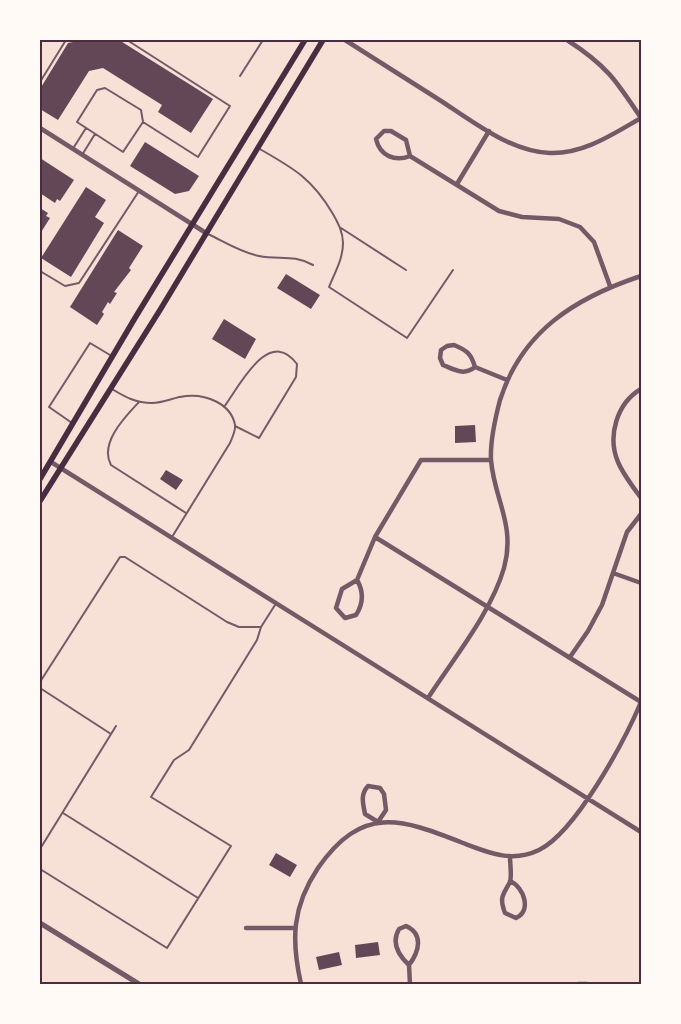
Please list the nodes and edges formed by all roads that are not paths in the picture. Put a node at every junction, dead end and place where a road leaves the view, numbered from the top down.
1 (66, 40) edge
2 (126, 40) edge
3 (263, 40) edge
4 (305, 40) edge
5 (323, 40) edge
6 (345, 40) edge
7 (567, 40) edge
8 (240, 76) dead end
9 (40, 82) edge
10 (641, 118) edge
11 (143, 122) junction
12 (40, 128) edge
13 (86, 128) junction
14 (489, 131) junction
15 (95, 134) junction
16 (258, 148) junction
17 (73, 149) junction
18 (82, 155) junction
19 (410, 156) junction
20 (457, 184) junction
21 (139, 191) junction
22 (193, 224) junction
23 (341, 228) junction
24 (206, 233) junction
25 (313, 266) dead end
26 (406, 270) dead end
27 (453, 270) dead end
28 (40, 271) edge
29 (641, 276) edge
30 (610, 286) junction
31 (112, 357) junction
32 (475, 367) junction
33 (507, 380) junction
34 (111, 388) junction
35 (641, 389) edge
36 (139, 402) junction
37 (224, 407) junction
38 (73, 423) junction
39 (235, 426) junction
40 (491, 460) junction
41 (51, 462) junction
42 (61, 468) junction
43 (40, 479) edge
44 (641, 498) edge
45 (40, 502) edge
46 (187, 513) junction
47 (641, 514) edge
48 (172, 537) junction
49 (375, 537) junction
50 (613, 574) junction
51 (357, 580) junction
52 (641, 583) edge
53 (276, 603) junction
54 (487, 606) junction
55 (261, 627) junction
56 (570, 657) junction
57 (40, 682) edge
58 (40, 688) edge
59 (428, 698) junction
60 (641, 702) edge
61 (116, 726) dead end
62 (111, 734) junction
63 (587, 798) junction
64 (63, 812) junction
65 (378, 822) junction
66 (641, 832) edge
67 (40, 849) edge
68 (510, 857) junction
69 (40, 868) edge
70 (510, 881) junction
71 (198, 898) junction
72 (40, 923) edge
73 (246, 928) dead end
74 (294, 928) junction
75 (409, 964) junction
76 (139, 984) edge
77 (301, 984) edge
78 (410, 984) edge
79 (578, 984) edge
80 (587, 984) edge

1 - 9 lane
2 - 11 lane
3 - 8 lane
4 - 22 main road
5 - 16 main road
6 - 14 street
7 - 10 street
10 - 14 street
11 - 13 lane
11 - 15 lane
12 - 17 street
13 - 15 lane
13 - 17 lane
14 - 20 street
15 - 18 lane
16 - 23 lane
16 - 24 main road
17 - 18 street
18 - 21 street
19 - 19 street
19 - 20 street
20 - 30 street
21 - 22 street
21 - 28 lane
22 - 24 street
22 - 31 main road
23 - 26 lane
23 - 27 lane
24 - 25 lane
24 - 34 main road
29 - 30 street
30 - 33 street
31 - 38 main road
31 - 38 lane
32 - 32 street
32 - 33 street
33 - 40 street
34 - 36 lane
34 - 42 main road
35 - 44 street
36 - 37 lane
36 - 46 lane
37 - 39 lane
37 - 39 lane
38 - 41 main road
39 - 46 lane
40 - 49 street
40 - 54 street
41 - 42 street
41 - 43 main road
42 - 45 main road
42 - 48 street
46 - 48 lane
47 - 50 street
48 - 53 street
49 - 51 street
49 - 54 street
50 - 52 street
50 - 56 street
51 - 51 street
53 - 55 lane
53 - 59 street
54 - 56 street
54 - 59 street
55 - 57 lane
55 - 71 lane
56 - 60 street
58 - 62 lane
59 - 63 street
60 - 63 street
61 - 62 lane
62 - 64 lane
63 - 66 street
63 - 68 street
64 - 67 lane
64 - 71 lane
65 - 65 street
65 - 68 street
65 - 74 street
68 - 70 street
69 - 71 lane
70 - 70 street
72 - 76 street
73 - 74 street
74 - 77 street
75 - 75 street
75 - 78 street
79 - 80 street

